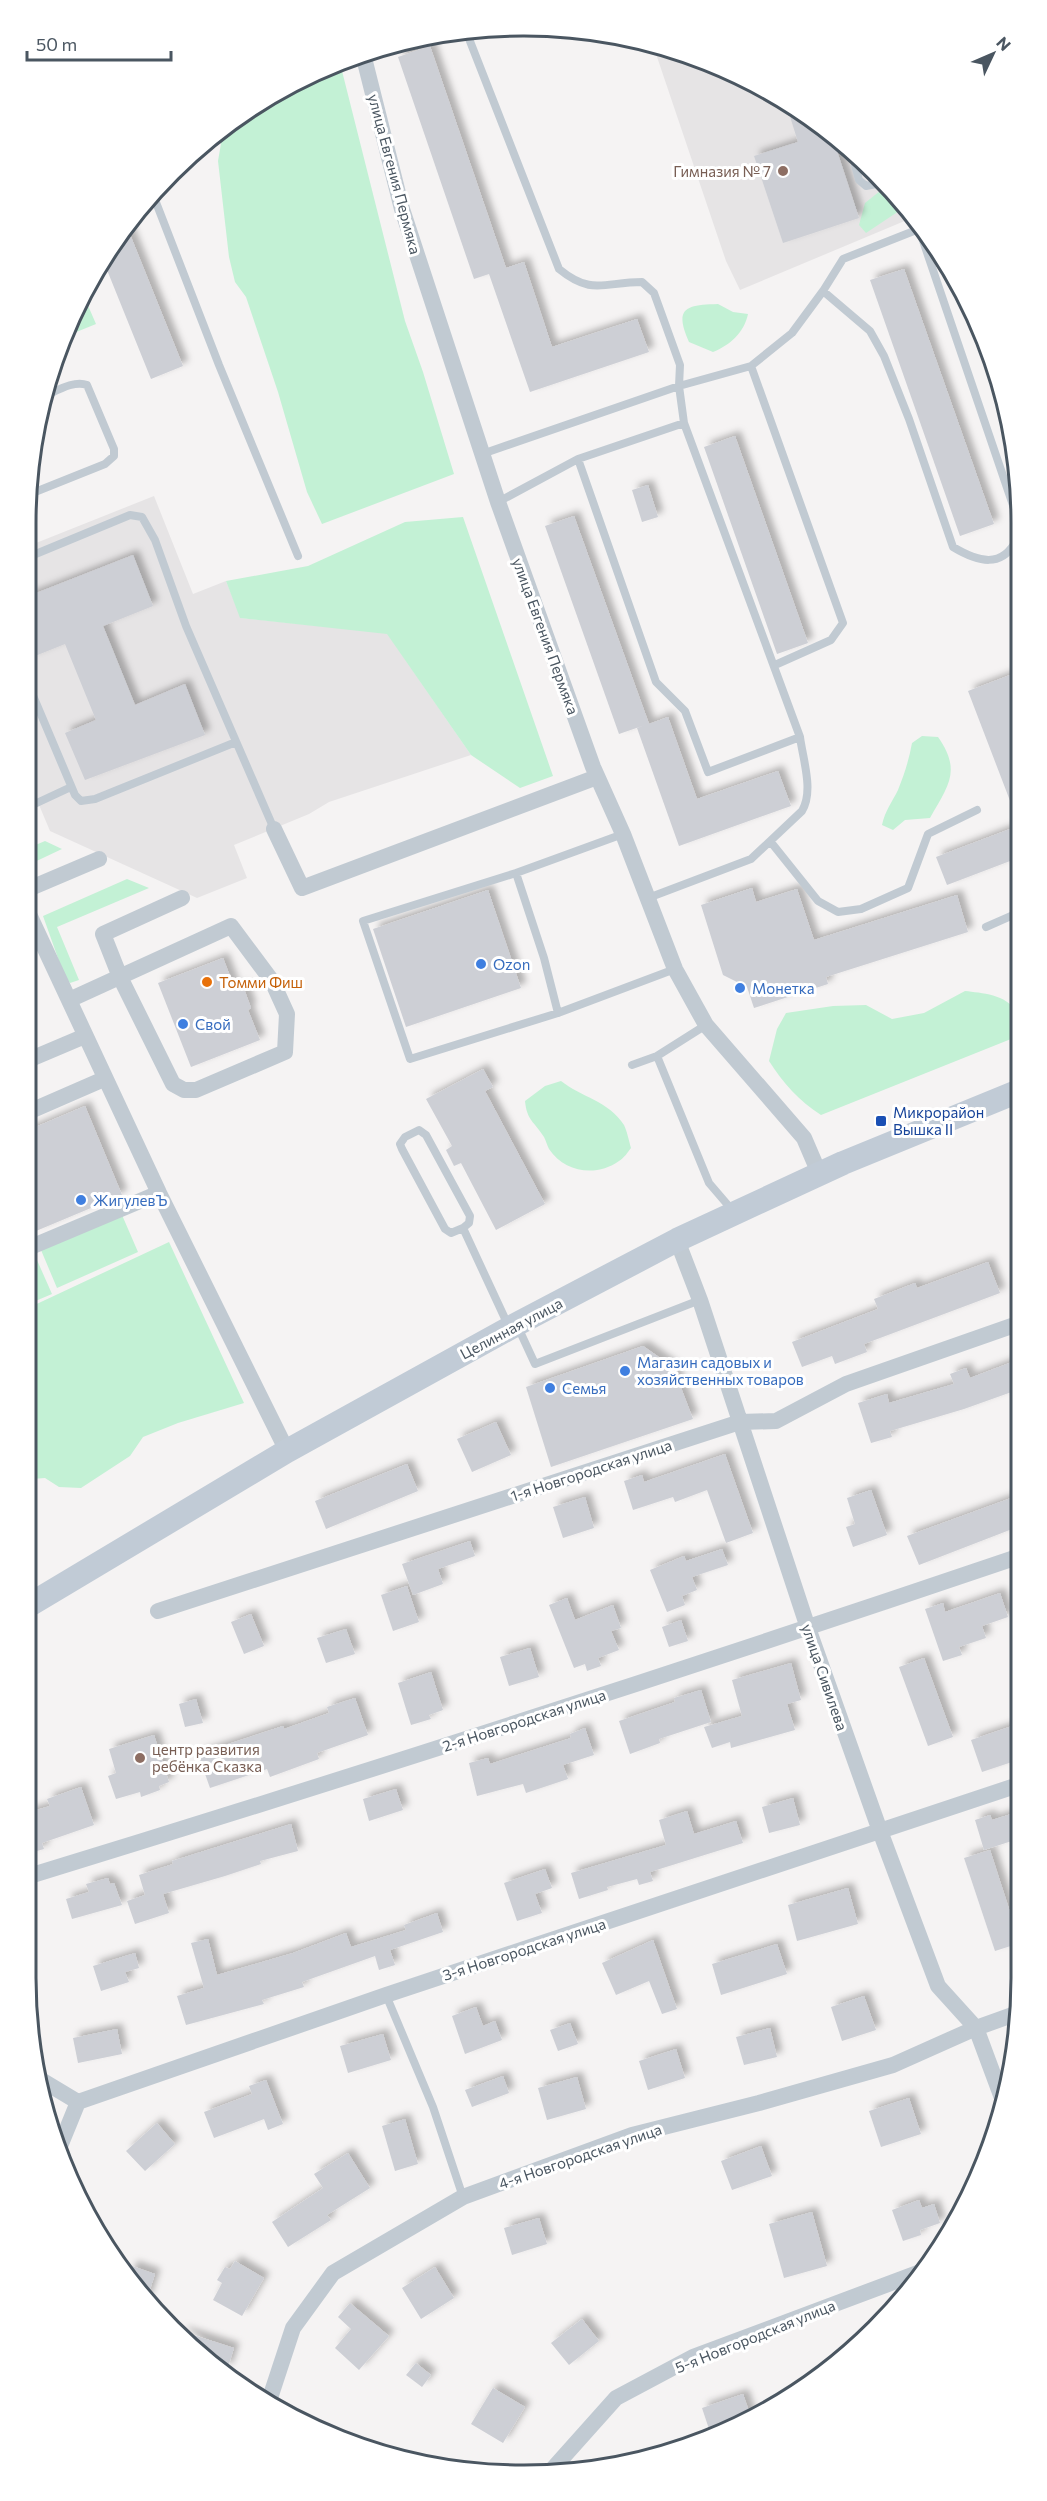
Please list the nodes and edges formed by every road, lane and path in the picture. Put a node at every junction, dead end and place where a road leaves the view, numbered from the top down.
1 (469, 39) edge
2 (365, 63) edge
3 (856, 167) edge
4 (873, 185) edge
5 (156, 203) edge
6 (912, 230) edge
7 (928, 252) edge
8 (823, 291) junction
9 (751, 366) junction
10 (679, 386) junction
11 (54, 392) edge
12 (684, 423) junction
13 (482, 454) junction
14 (578, 459) junction
15 (37, 491) edge
16 (1010, 496) edge
17 (498, 502) junction
18 (1011, 547) edge
19 (36, 554) edge
20 (298, 555) dead end
21 (775, 665) junction
22 (36, 703) edge
23 (800, 737) junction
24 (236, 742) junction
25 (597, 777) junction
26 (71, 786) junction
27 (36, 803) edge
28 (977, 810) dead end
29 (274, 829) joint
30 (623, 834) junction
31 (770, 841) junction
32 (99, 859) dead end
33 (516, 873) junction
34 (36, 886) edge
35 (182, 898) dead end
36 (648, 898) junction
37 (1011, 916) edge
38 (986, 927) dead end
39 (36, 929) edge
40 (675, 969) junction
41 (120, 976) junction
42 (69, 1000) junction
43 (558, 1013) junction
44 (706, 1024) junction
45 (85, 1036) junction
46 (657, 1056) junction
47 (36, 1057) edge
48 (632, 1065) dead end
49 (104, 1079) junction
50 (1011, 1094) edge
51 (36, 1109) edge
52 (819, 1173) junction
53 (159, 1193) junction
54 (735, 1213) junction
55 (463, 1228) junction
56 (677, 1240) junction
57 (36, 1241) edge
58 (700, 1300) junction
59 (513, 1326) junction
60 (1011, 1326) edge
61 (740, 1422) junction
62 (287, 1451) junction
63 (1011, 1559) edge
64 (36, 1601) edge
65 (158, 1611) dead end
66 (808, 1628) junction
67 (1011, 1787) edge
68 (880, 1831) junction
69 (36, 1874) edge
70 (386, 1995) junction
71 (1009, 2016) edge
72 (976, 2028) junction
73 (48, 2084) edge
74 (998, 2088) edge
75 (78, 2102) junction
76 (63, 2138) edge
77 (463, 2197) junction
78 (908, 2277) edge
79 (271, 2394) edge
80 (557, 2464) edge

1 - 10 lane
2 - 13 street, улица Евгения Пермяка
3 - 4 lane
5 - 20 lane
6 - 8 lane
7 - 16 lane
8 - 9 lane
8 - 18 lane
9 - 10 lane
9 - 21 lane
10 - 12 lane
10 - 13 lane
11 - 15 lane
12 - 14 lane
12 - 21 lane
13 - 17 street, улица Евгения Пермяка
14 - 17 lane
14 - 23 lane
17 - 25 street, улица Евгения Пермяка
19 - 24 lane
21 - 23 lane
22 - 26 lane
23 - 31 lane
24 - 26 lane
24 - 29 lane
25 - 29 street
25 - 30 street, улица Евгения Пермяка
26 - 27 lane
28 - 31 lane
30 - 33 lane
30 - 36 street, улица Евгения Пермяка
31 - 36 lane
32 - 34 street
33 - 43 lane
33 - 43 lane
35 - 41 street
36 - 40 street, улица Евгения Пермяка
37 - 38 lane
39 - 42 street
40 - 43 lane
40 - 44 street, улица Евгения Пермяка
41 - 41 street
41 - 42 street
42 - 45 street
44 - 46 lane
44 - 52 street, улица Евгения Пермяка
45 - 47 street
45 - 49 street
46 - 48 lane
46 - 54 lane
49 - 51 street
49 - 53 street
50 - 52 main road, Целинная улица
52 - 54 main road, Целинная улица
53 - 57 street
53 - 62 street
54 - 56 main road, Целинная улица
55 - 55 lane
55 - 59 lane
56 - 58 street, улица Сивилева
56 - 59 main road, Целинная улица
58 - 59 lane
58 - 61 street, улица Сивилева
59 - 62 main road, Целинная улица
60 - 61 street, 1-я Новгородская улица
61 - 65 street, 1-я Новгородская улица
61 - 66 street, улица Сивилева
62 - 64 main road, Целинная улица
63 - 66 street, 2-я Новгородская улица
66 - 68 street, улица Сивилева
66 - 69 street, 2-я Новгородская улица
67 - 68 street, 3-я Новгородская улица
68 - 70 street, 3-я Новгородская улица
68 - 72 street, улица Сивилева
70 - 75 street, 3-я Новгородская улица
70 - 77 lane
71 - 72 street, 4-я Новгородская улица
72 - 74 street, улица Сивилева
72 - 77 street, 4-я Новгородская улица
73 - 75 street
75 - 76 street
77 - 79 street, 4-я Новгородская улица
78 - 80 street, 5-я Новгородская улица

